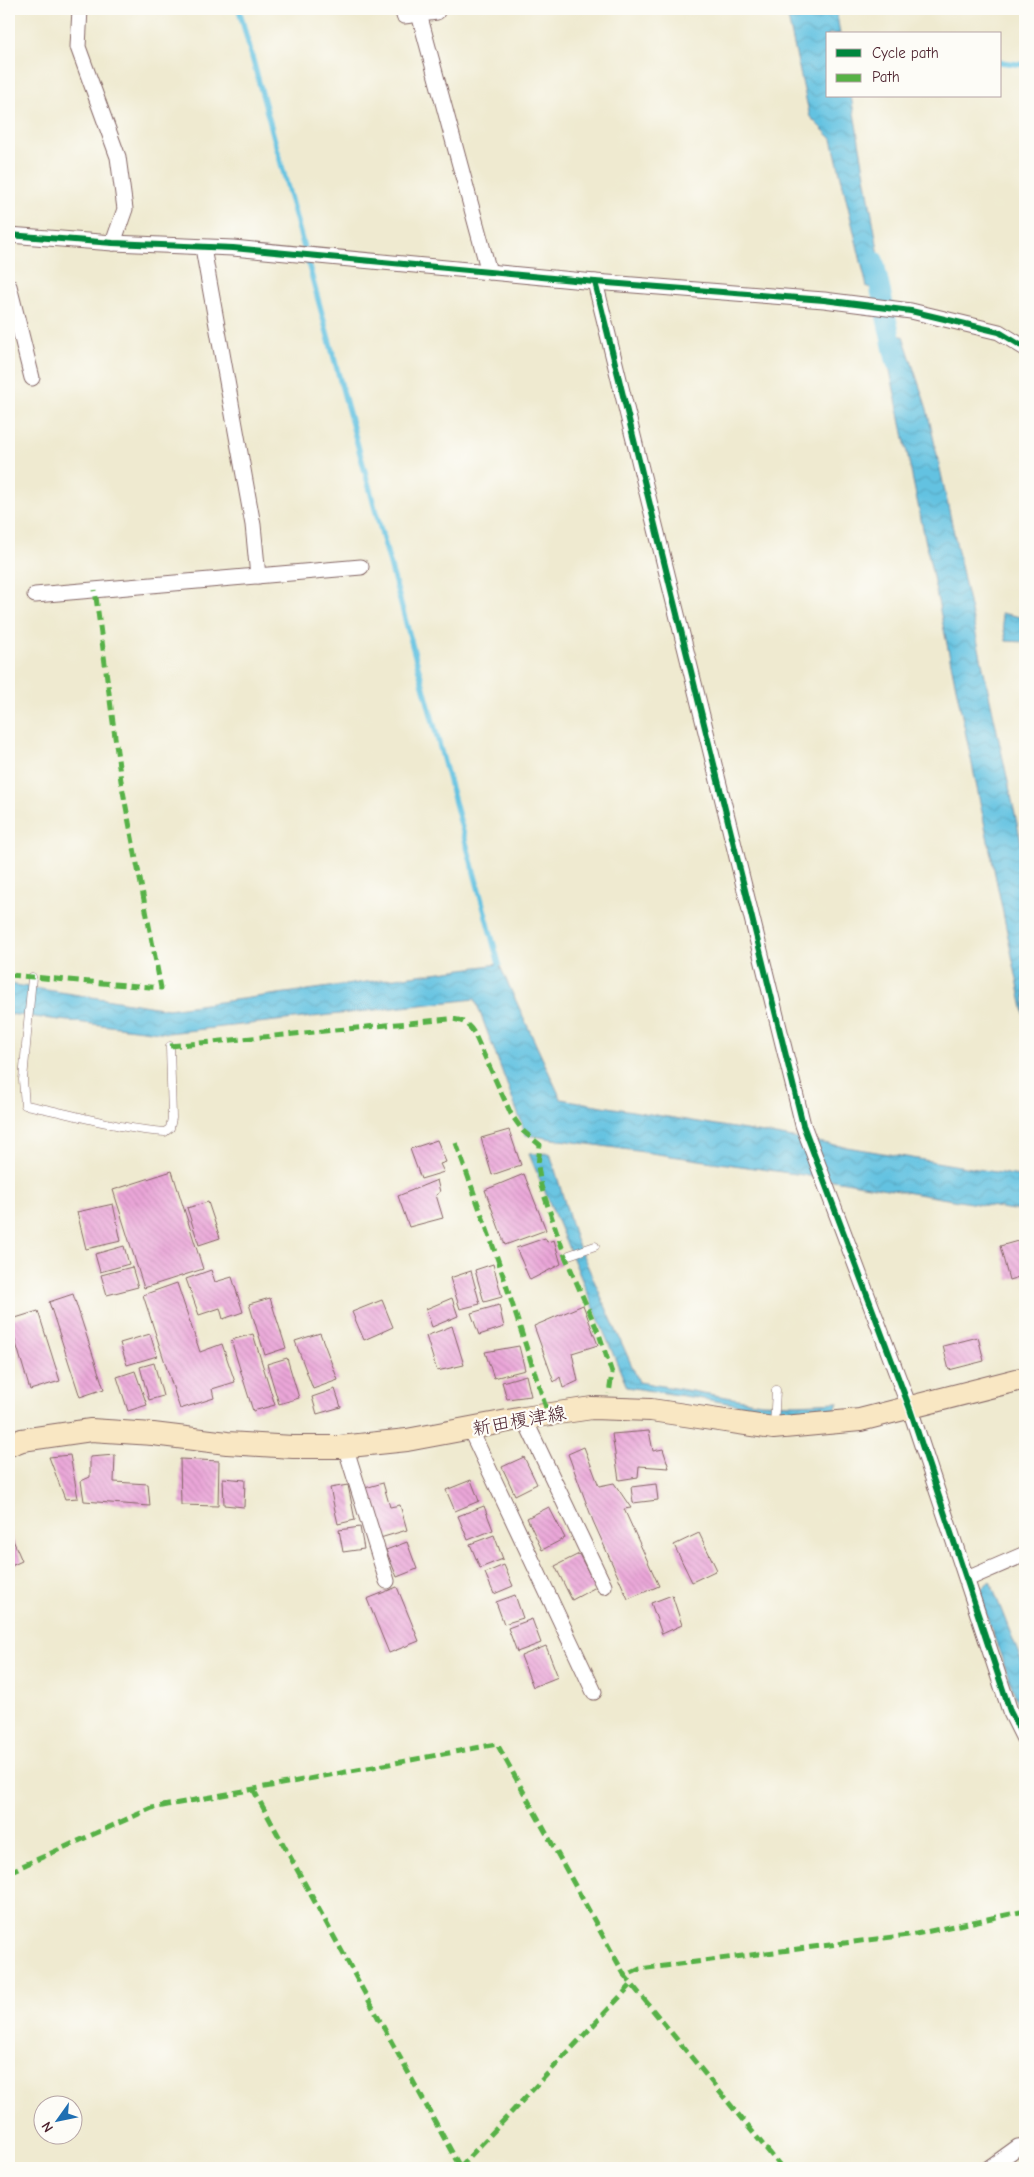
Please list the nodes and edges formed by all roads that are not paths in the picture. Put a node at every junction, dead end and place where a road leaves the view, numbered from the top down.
1 (80, 9) edge
2 (437, 12) dead end
3 (9, 235) edge
4 (113, 243) junction
5 (203, 248) junction
6 (489, 272) junction
7 (595, 282) junction
8 (9, 286) edge
9 (1025, 348) edge
10 (32, 378) dead end
11 (361, 567) dead end
12 (258, 576) junction
13 (35, 595) dead end
14 (32, 977) dead end
15 (170, 1046) dead end
16 (595, 1246) dead end
17 (569, 1255) dead end
18 (1025, 1378) edge
19 (776, 1390) dead end
20 (910, 1409) junction
21 (524, 1418) junction
22 (470, 1428) junction
23 (774, 1428) junction
24 (9, 1445) edge
25 (345, 1446) junction
26 (1025, 1554) edge
27 (967, 1579) junction
28 (387, 1582) dead end
29 (604, 1586) dead end
30 (594, 1692) dead end
31 (1025, 1741) edge
32 (1025, 2146) edge
33 (989, 2168) edge

1 - 4 street
2 - 6 street
3 - 4 street
4 - 5 street
5 - 6 street
5 - 12 street
6 - 7 street
7 - 9 street
7 - 20 street
8 - 10 street
11 - 12 street
12 - 13 street
14 - 15 lane
16 - 17 lane
18 - 20 main road, 新田榎津線
19 - 23 lane
20 - 23 main road, 新田榎津線
20 - 27 street
21 - 22 main road, 新田榎津線
21 - 23 main road, 新田榎津線
21 - 29 street
22 - 25 main road, 新田榎津線
22 - 30 street
24 - 25 main road, 新田榎津線
25 - 28 street
26 - 27 street
27 - 31 street
32 - 33 street

